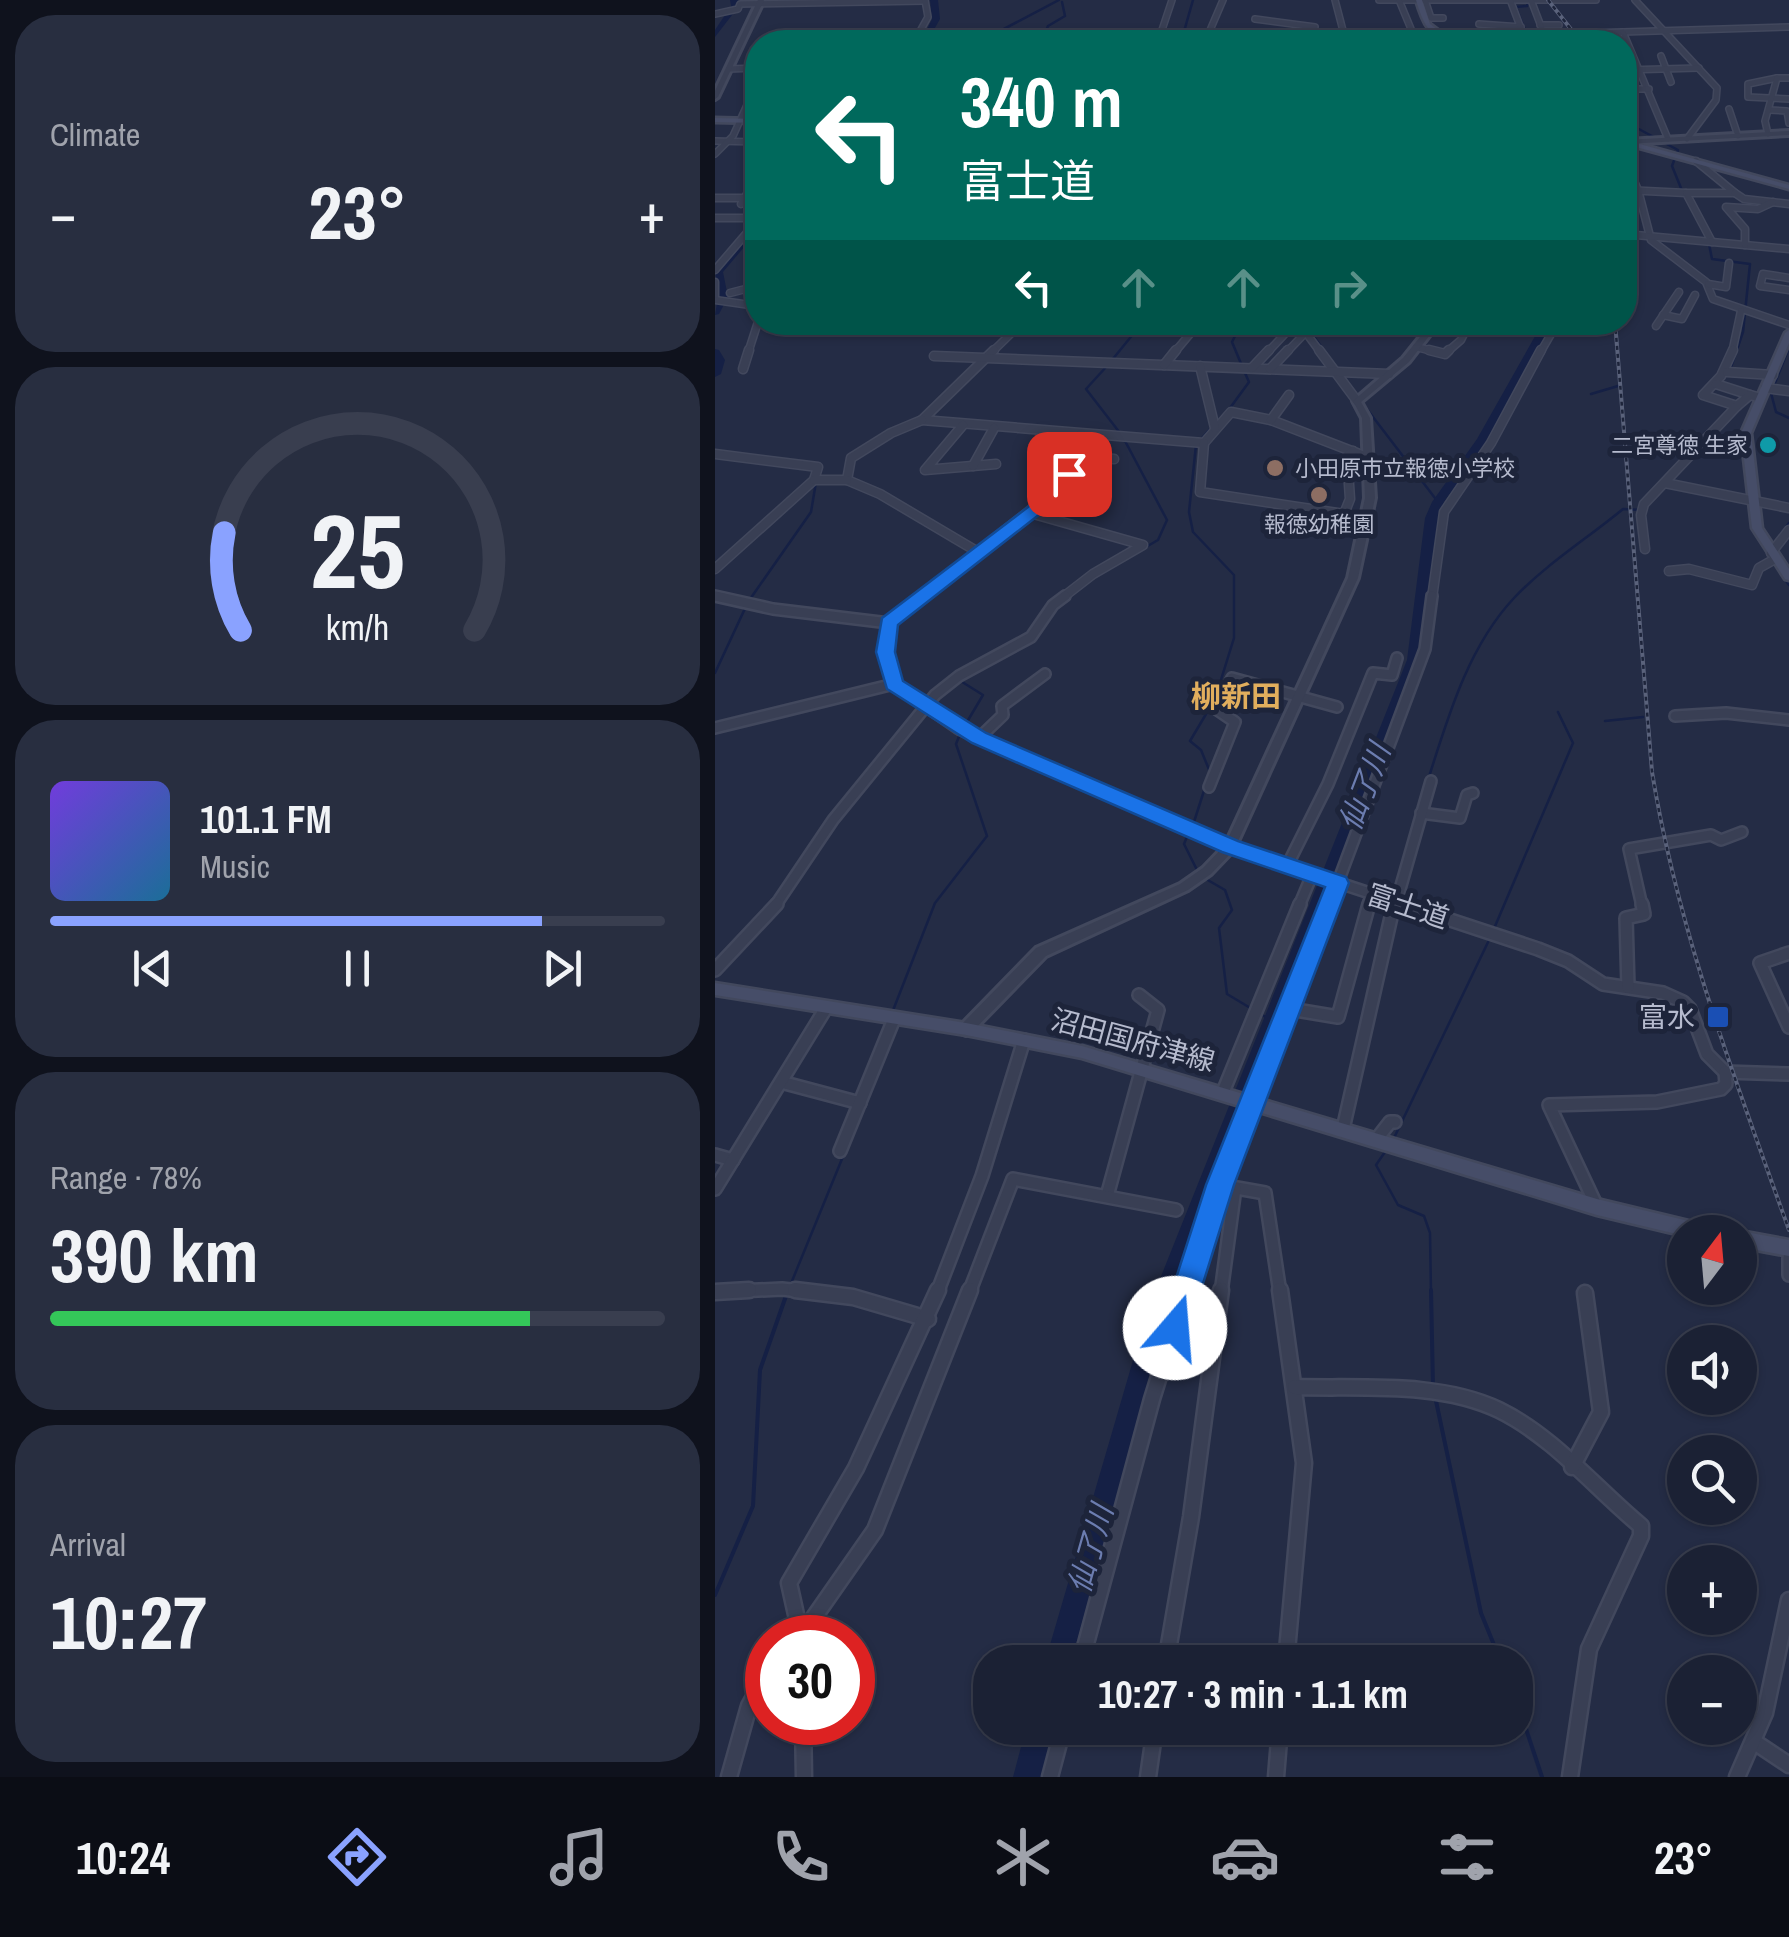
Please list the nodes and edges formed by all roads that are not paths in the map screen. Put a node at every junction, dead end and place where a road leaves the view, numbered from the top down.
1 (925, 0) edge
2 (1172, 0) edge
3 (1223, 0) edge
4 (1335, 0) edge
5 (1379, 0) edge
6 (1399, 0) edge
7 (1422, 0) edge
8 (1438, 0) edge
9 (1447, 0) edge
10 (1596, 0) edge
11 (1635, 0) edge
12 (1482, 1) edge
13 (1531, 1) edge
14 (761, 2) edge
15 (1511, 2) edge
16 (715, 14) edge
17 (1443, 18) dead end
18 (1255, 19) dead end
19 (1428, 19) junction
20 (1479, 24) junction
21 (1540, 25) junction
22 (1559, 25) dead end
23 (1315, 27) dead end
24 (1521, 27) junction
25 (1789, 27) edge
26 (748, 30) edge
27 (921, 30) edge
28 (1162, 30) edge
29 (1210, 30) edge
30 (1342, 30) edge
31 (1411, 30) edge
32 (1438, 30) edge
33 (1478, 30) edge
34 (1522, 30) edge
35 (1543, 30) edge
36 (1664, 30) junction
37 (1637, 31) edge
38 (745, 36) edge
39 (1661, 56) dead end
40 (745, 68) edge
41 (1699, 68) junction
42 (729, 69) junction
43 (1666, 69) junction
44 (1637, 70) edge
45 (1637, 72) edge
46 (1777, 78) junction
47 (1789, 78) edge
48 (1671, 82) dead end
49 (1637, 90) edge
50 (1649, 90) junction
51 (715, 98) edge
52 (1771, 98) junction
53 (1789, 100) edge
54 (1729, 109) dead end
55 (745, 110) edge
56 (1769, 110) junction
57 (715, 120) edge
58 (741, 120) junction
59 (745, 120) edge
60 (1789, 122) edge
61 (1789, 133) edge
62 (1769, 134) junction
63 (1738, 136) junction
64 (1687, 138) junction
65 (1669, 140) junction
66 (715, 141) edge
67 (729, 141) junction
68 (1637, 141) edge
69 (745, 142) edge
70 (1637, 145) edge
71 (715, 154) edge
72 (1697, 161) junction
73 (1789, 186) edge
74 (1638, 190) joint
75 (1686, 193) junction
76 (1735, 193) junction
77 (745, 197) edge
78 (715, 198) edge
79 (1773, 202) junction
80 (1789, 204) edge
81 (715, 218) edge
82 (745, 219) edge
83 (745, 234) edge
84 (1637, 235) edge
85 (1650, 236) junction
86 (1712, 242) junction
87 (1745, 245) junction
88 (1789, 249) edge
89 (1729, 263) dead end
90 (715, 270) edge
91 (1789, 278) edge
92 (715, 282) edge
93 (1708, 284) junction
94 (745, 290) edge
95 (1789, 290) edge
96 (1695, 295) junction
97 (729, 296) junction
98 (715, 299) edge
99 (1713, 299) junction
100 (745, 302) edge
101 (1741, 311) junction
102 (1663, 315) junction
103 (1655, 326) dead end
104 (1789, 329) edge
105 (754, 335) edge
106 (1010, 335) edge
107 (1189, 335) edge
108 (1284, 335) edge
109 (1303, 335) edge
110 (1308, 335) edge
111 (1426, 335) edge
112 (1464, 335) edge
113 (1550, 335) edge
114 (1416, 347) junction
115 (935, 356) dead end
116 (988, 356) junction
117 (1164, 365) junction
118 (1200, 366) junction
119 (1252, 368) junction
120 (1270, 368) junction
121 (743, 369) dead end
122 (1335, 372) junction
123 (1727, 372) junction
124 (1389, 374) junction
125 (1773, 375) junction
126 (1716, 384) junction
127 (1789, 391) edge
128 (1759, 394) junction
129 (1289, 395) dead end
130 (1359, 399) junction
131 (1737, 406) junction
132 (923, 420) junction
133 (1271, 420) junction
134 (963, 425) junction
135 (995, 428) junction
136 (1215, 428) junction
137 (1081, 434) junction
138 (1204, 443) junction
139 (1353, 452) junction
140 (715, 454) edge
141 (1073, 455) junction
142 (1367, 456) junction
143 (1114, 459) dead end
144 (996, 464) dead end
145 (973, 466) junction
146 (814, 480) junction
147 (847, 480) junction
148 (1665, 483) junction
149 (1370, 498) junction
150 (1349, 499) junction
151 (1753, 500) junction
152 (1789, 508) edge
153 (1031, 513) junction
154 (1789, 530) edge
155 (1645, 549) dead end
156 (978, 552) junction
157 (1771, 553) junction
158 (715, 569) edge
159 (1669, 572) dead end
160 (1789, 577) edge
161 (716, 600) edge
162 (889, 622) junction
163 (1397, 658) dead end
164 (1045, 674) dead end
165 (894, 684) junction
166 (1301, 697) junction
167 (927, 704) junction
168 (1337, 707) dead end
169 (1675, 716) dead end
170 (1789, 720) edge
171 (715, 728) edge
172 (979, 738) junction
173 (1431, 782) dead end
174 (1209, 786) dead end
175 (1473, 793) dead end
176 (1421, 813) junction
177 (1741, 832) dead end
178 (1230, 846) junction
179 (1287, 866) junction
180 (1312, 875) junction
181 (1338, 883) junction
182 (1371, 895) junction
183 (1392, 901) junction
184 (1789, 953) edge
185 (715, 970) edge
186 (1628, 988) junction
187 (715, 989) edge
188 (1139, 995) dead end
189 (827, 1008) junction
190 (1290, 1009) junction
191 (894, 1020) junction
192 (1789, 1027) edge
193 (966, 1029) junction
194 (1024, 1040) junction
195 (1144, 1069) junction
196 (1725, 1072) junction
197 (1789, 1074) edge
198 (781, 1082) junction
199 (1226, 1093) junction
200 (1254, 1101) junction
201 (860, 1102) junction
202 (1395, 1122) dead end
203 (1343, 1129) junction
204 (1385, 1143) junction
205 (840, 1152) dead end
206 (715, 1155) edge
207 (733, 1160) junction
208 (1227, 1187) junction
209 (715, 1189) edge
210 (1107, 1196) junction
211 (977, 1198) junction
212 (1000, 1207) junction
213 (1597, 1207) junction
214 (1176, 1210) dead end
215 (1667, 1224) edge
216 (1757, 1242) edge
217 (1789, 1248) edge
218 (1789, 1258) edge
219 (1789, 1274) edge
220 (715, 1292) edge
221 (1585, 1293) dead end
222 (927, 1320) junction
223 (1295, 1386) junction
224 (1572, 1466) junction
225 (1789, 1600) edge
226 (795, 1615) edge
227 (813, 1615) edge
228 (1086, 1645) edge
229 (1170, 1645) edge
230 (1288, 1645) edge
231 (745, 1720) edge
232 (1757, 1743) joint
233 (803, 1745) edge
234 (1058, 1745) edge
235 (1153, 1745) edge
236 (1279, 1745) edge
237 (1756, 1745) edge
238 (1789, 1765) edge
239 (729, 1777) edge
240 (803, 1777) edge
241 (1050, 1777) edge
242 (1148, 1777) edge
243 (1276, 1777) edge
244 (1569, 1777) edge
245 (1737, 1777) edge

1 - 14 street
1 - 27 street
2 - 28 street
3 - 29 street
4 - 30 street
5 - 6 street
6 - 7 street
6 - 31 street
7 - 8 street
7 - 19 main road
8 - 9 street
9 - 12 street
10 - 13 street
11 - 36 street
12 - 15 street
12 - 20 street
13 - 15 street
13 - 21 street
14 - 16 street
14 - 26 street
15 - 24 street
17 - 19 street
18 - 23 street
19 - 32 main road
20 - 24 street
20 - 33 street
21 - 22 street
21 - 35 street
24 - 34 street
25 - 36 street
36 - 37 street
36 - 41 street
38 - 42 street
39 - 43 street
40 - 42 street
41 - 43 street
41 - 64 street
42 - 51 street
43 - 44 street
43 - 48 street
45 - 50 street
46 - 47 street
46 - 52 street
46 - 52 street
49 - 50 street
50 - 65 street
52 - 53 street
52 - 56 street
54 - 63 street
55 - 58 street
56 - 60 street
56 - 62 street
57 - 58 main road
58 - 59 main road
58 - 67 street
61 - 62 street
62 - 63 street
63 - 64 street
64 - 65 street
65 - 68 street
66 - 67 street
67 - 69 street
67 - 71 street
70 - 72 main road
72 - 73 main road
72 - 76 street
74 - 75 street
74 - 85 street
75 - 76 street
75 - 86 street
76 - 79 street
77 - 78 street
79 - 80 street
79 - 87 street
81 - 82 street
83 - 90 street
84 - 85 street
85 - 86 street
85 - 93 street
86 - 87 street
87 - 88 street
89 - 93 street
91 - 95 street
92 - 98 street
93 - 99 street
94 - 97 street
96 - 99 street
96 - 102 street
96 - 102 street
97 - 98 street
97 - 100 street
99 - 101 street
101 - 104 street
101 - 123 street
102 - 103 street
104 - 125 main road
105 - 121 street
106 - 116 street
107 - 117 street
108 - 119 street
109 - 120 street
110 - 122 street
111 - 114 street
112 - 114 street
113 - 181 street
114 - 124 street
115 - 116 street
116 - 117 street
116 - 132 street
117 - 118 street
118 - 119 street
118 - 136 street
119 - 120 street
120 - 122 street
122 - 124 street
122 - 130 street
123 - 125 street
123 - 126 street
124 - 130 street
125 - 128 main road
126 - 128 street
126 - 131 street
127 - 128 street
128 - 131 street
128 - 151 main road
129 - 133 street
130 - 142 street
131 - 148 street
132 - 134 street
132 - 147 street
133 - 136 street
133 - 139 street
134 - 135 street
134 - 145 street
135 - 137 street
135 - 145 street
136 - 138 street
137 - 138 street
137 - 141 street
138 - 150 street
139 - 142 street
139 - 150 street
140 - 146 street
141 - 143 street
141 - 153 street
142 - 149 street
144 - 145 street
146 - 147 street
146 - 158 street
147 - 156 street
148 - 151 street
148 - 155 street
149 - 150 street
149 - 166 street
151 - 152 street
151 - 157 main road
153 - 156 street
153 - 167 street
154 - 157 street
156 - 162 street
157 - 159 street
157 - 160 main road
161 - 162 street
162 - 165 street
163 - 179 street
164 - 172 street
165 - 167 street, 富士道
165 - 171 street
166 - 168 street
166 - 174 street
166 - 178 street
167 - 172 street, 富士道
167 - 185 street
169 - 170 street
172 - 178 street, 富士道
173 - 176 street
175 - 176 street
176 - 183 street
177 - 186 street
178 - 179 street, 富士道
178 - 193 street
179 - 180 street, 富士道
180 - 181 street, 富士道
180 - 199 street
181 - 182 street, 富士道
181 - 190 street
182 - 183 street, 富士道
182 - 190 street
183 - 186 street, 富士道
183 - 203 street
184 - 192 street
186 - 196 street, 富士道
187 - 189 main road, 沼田国府津線
188 - 195 street
189 - 191 main road, 沼田国府津線
189 - 198 street
190 - 200 street
191 - 193 main road, 沼田国府津線
191 - 201 street
193 - 194 main road, 沼田国府津線
194 - 195 main road, 沼田国府津線
194 - 211 street
195 - 199 main road, 沼田国府津線
195 - 210 street
196 - 197 street
196 - 213 street
198 - 201 street
198 - 207 street
199 - 200 main road, 沼田国府津線
200 - 203 main road, 沼田国府津線
200 - 208 street
201 - 205 street
202 - 204 street
203 - 204 main road, 沼田国府津線
204 - 213 main road, 沼田国府津線
206 - 207 street
207 - 209 street
208 - 223 street
208 - 228 street
208 - 229 street
210 - 212 street
210 - 214 street
211 - 212 street
211 - 222 street
212 - 227 street
213 - 215 main road, 沼田国府津線
216 - 217 main road
218 - 219 street
220 - 222 street
221 - 224 street
222 - 226 street
223 - 224 street
223 - 230 street
224 - 244 street
225 - 232 street
231 - 239 street
232 - 238 street
233 - 240 street
234 - 241 street
235 - 242 street
236 - 243 street
237 - 245 street

